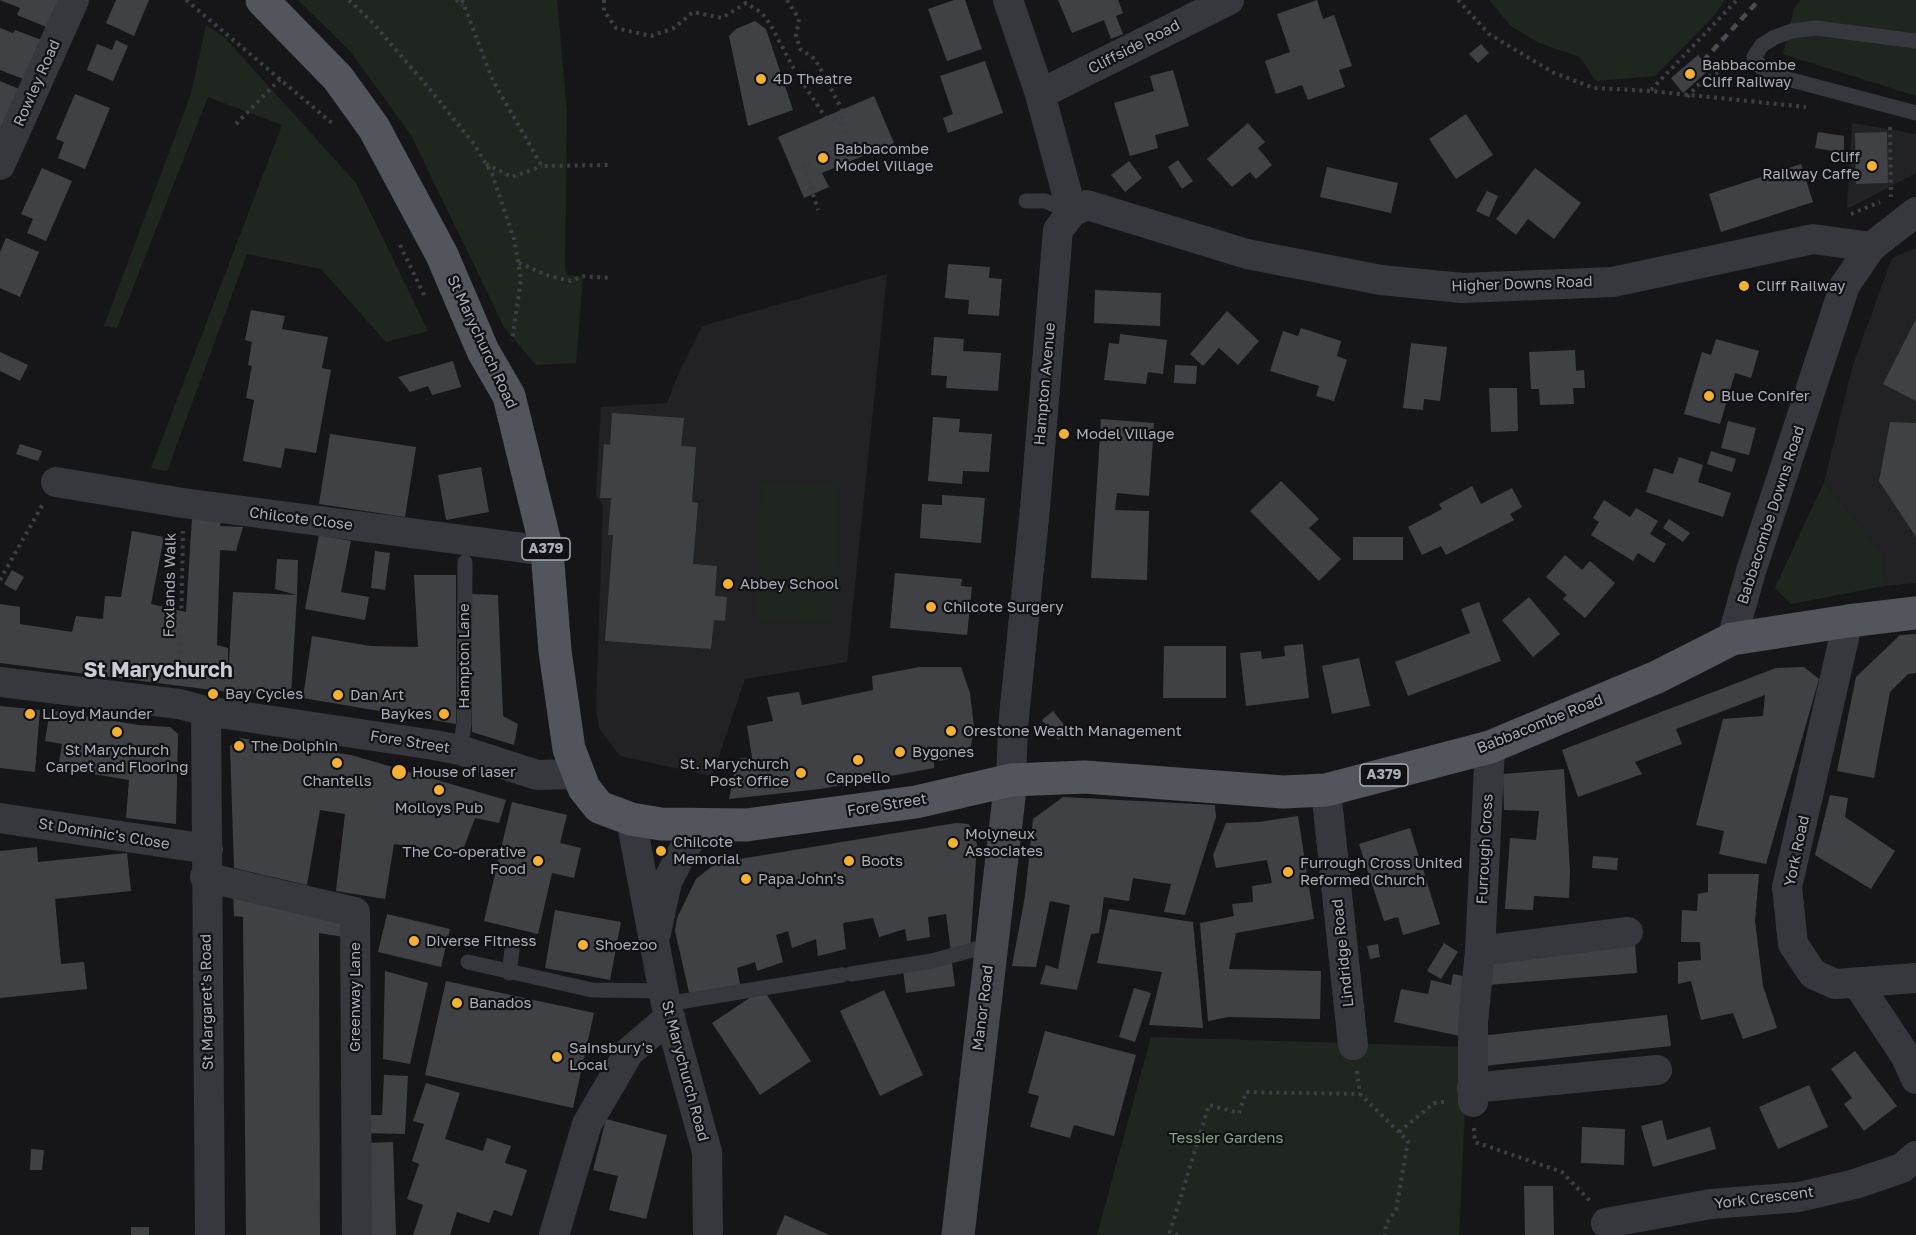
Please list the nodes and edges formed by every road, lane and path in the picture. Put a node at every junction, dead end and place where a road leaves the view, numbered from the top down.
1 (74, 0) edge
2 (186, 0) edge
3 (262, 0) edge
4 (349, 0) edge
5 (456, 0) edge
6 (462, 0) edge
7 (604, 0) edge
8 (787, 0) edge
9 (1008, 0) edge
10 (1229, 0) edge
11 (1458, 0) edge
12 (1737, 0) edge
13 (464, 6) junction
14 (1916, 41) edge
15 (1754, 57) junction
16 (280, 79) junction
17 (1651, 91) junction
18 (1040, 94) junction
19 (1687, 97) junction
20 (1817, 109) dead end
21 (1916, 113) edge
22 (1890, 120) dead end
23 (236, 124) dead end
24 (842, 124) junction
25 (337, 128) dead end
26 (486, 164) junction
27 (0, 165) edge
28 (611, 165) dead end
29 (542, 166) junction
30 (1026, 201) dead end
31 (1902, 201) edge
32 (818, 210) dead end
33 (1072, 212) junction
34 (1813, 239) junction
35 (398, 240) dead end
36 (1871, 247) junction
37 (518, 262) junction
38 (610, 278) dead end
39 (429, 304) dead end
40 (491, 364) junction
41 (56, 483) joint
42 (183, 503) junction
43 (547, 551) junction
44 (465, 562) dead end
45 (0, 580) edge
46 (1916, 613) edge
47 (1848, 621) junction
48 (1732, 639) junction
49 (0, 682) edge
50 (192, 707) junction
51 (1490, 747) junction
52 (447, 748) junction
53 (577, 774) junction
54 (1011, 780) junction
55 (1326, 790) junction
56 (0, 818) edge
57 (631, 819) junction
58 (701, 823) junction
59 (207, 863) junction
60 (1628, 932) dead end
61 (654, 945) junction
62 (990, 945) junction
63 (512, 950) dead end
64 (1480, 951) junction
65 (468, 962) dead end
66 (509, 973) junction
67 (1916, 978) edge
68 (1857, 983) junction
69 (667, 1004) junction
70 (1353, 1045) joint
71 (1657, 1070) dead end
72 (1916, 1079) edge
73 (1360, 1094) junction
74 (1472, 1095) junction
75 (1399, 1132) junction
76 (1916, 1156) edge
77 (1606, 1223) joint
78 (210, 1235) edge
79 (357, 1235) edge
80 (554, 1235) edge
81 (708, 1235) edge
82 (958, 1235) edge
83 (1178, 1235) edge
84 (1385, 1235) edge

1 - 27 street, Rowley Road
2 - 16 path
3 - 40 main road, St Marychurch Road / A379
4 - 26 path
5 - 13 path
6 - 13 path
7 - 24 path
8 - 24 path
9 - 18 street
10 - 18 street, Cliffside Road
11 - 17 path
12 - 17 path
13 - 29 path
14 - 15 lane
15 - 19 path
15 - 21 lane
16 - 23 path
16 - 25 path
17 - 19 path
18 - 33 street
19 - 20 path
22 - 31 path
24 - 32 path
26 - 29 path
26 - 37 path
28 - 29 path
30 - 33 lane
31 - 34 path
31 - 36 street, Babbacombe Downs Road
33 - 34 street, Higher Downs Road
33 - 54 street, Hampton Avenue
34 - 36 street, Higher Downs Road
35 - 39 path
36 - 48 street, Babbacombe Downs Road
37 - 38 path
37 - 40 path
40 - 43 main road, St Marychurch Road / A379
41 - 42 street, Chilcote Close
41 - 45 path
42 - 43 street, Chilcote Close
42 - 50 path, Foxlands Walk
43 - 53 main road, St Marychurch Road / A379
44 - 52 lane, Hampton Lane
46 - 47 main road, Babbacombe Road / A379
47 - 48 main road, Babbacombe Road / A379
47 - 68 street, York Road
48 - 51 main road, Babbacombe Road / A379
49 - 50 street, Fore Street
50 - 52 street, Fore Street
50 - 59 street, St Margaret's Road
51 - 55 main road, Babbacombe Road / A379
51 - 64 street, Furrough Cross
52 - 53 street, Fore Street
53 - 57 main road, Fore Street / A379
54 - 55 main road, Babbacombe Road / A379
54 - 58 main road, Fore Street / A379
54 - 62 street, Manor Road
55 - 70 street, Lindridge Road
56 - 59 street, St Dominic's Close
57 - 58 main road, Fore Street / A379
57 - 61 street, St Marychurch Road
58 - 61 street, St Marychurch Road
59 - 78 street, St Margaret's Road
59 - 79 street, Greenway Lane
60 - 64 street
61 - 69 street, St Marychurch Road
62 - 69 lane
62 - 82 street, Manor Road
63 - 66 lane
64 - 74 street, Furrough Cross
65 - 66 lane
66 - 69 lane
67 - 68 street, York Road
68 - 72 street
69 - 80 street
69 - 81 street, St Marychurch Road
70 - 73 path
71 - 74 street
73 - 75 path
73 - 83 path
74 - 75 path
74 - 77 path
75 - 84 path
76 - 77 street, York Crescent

